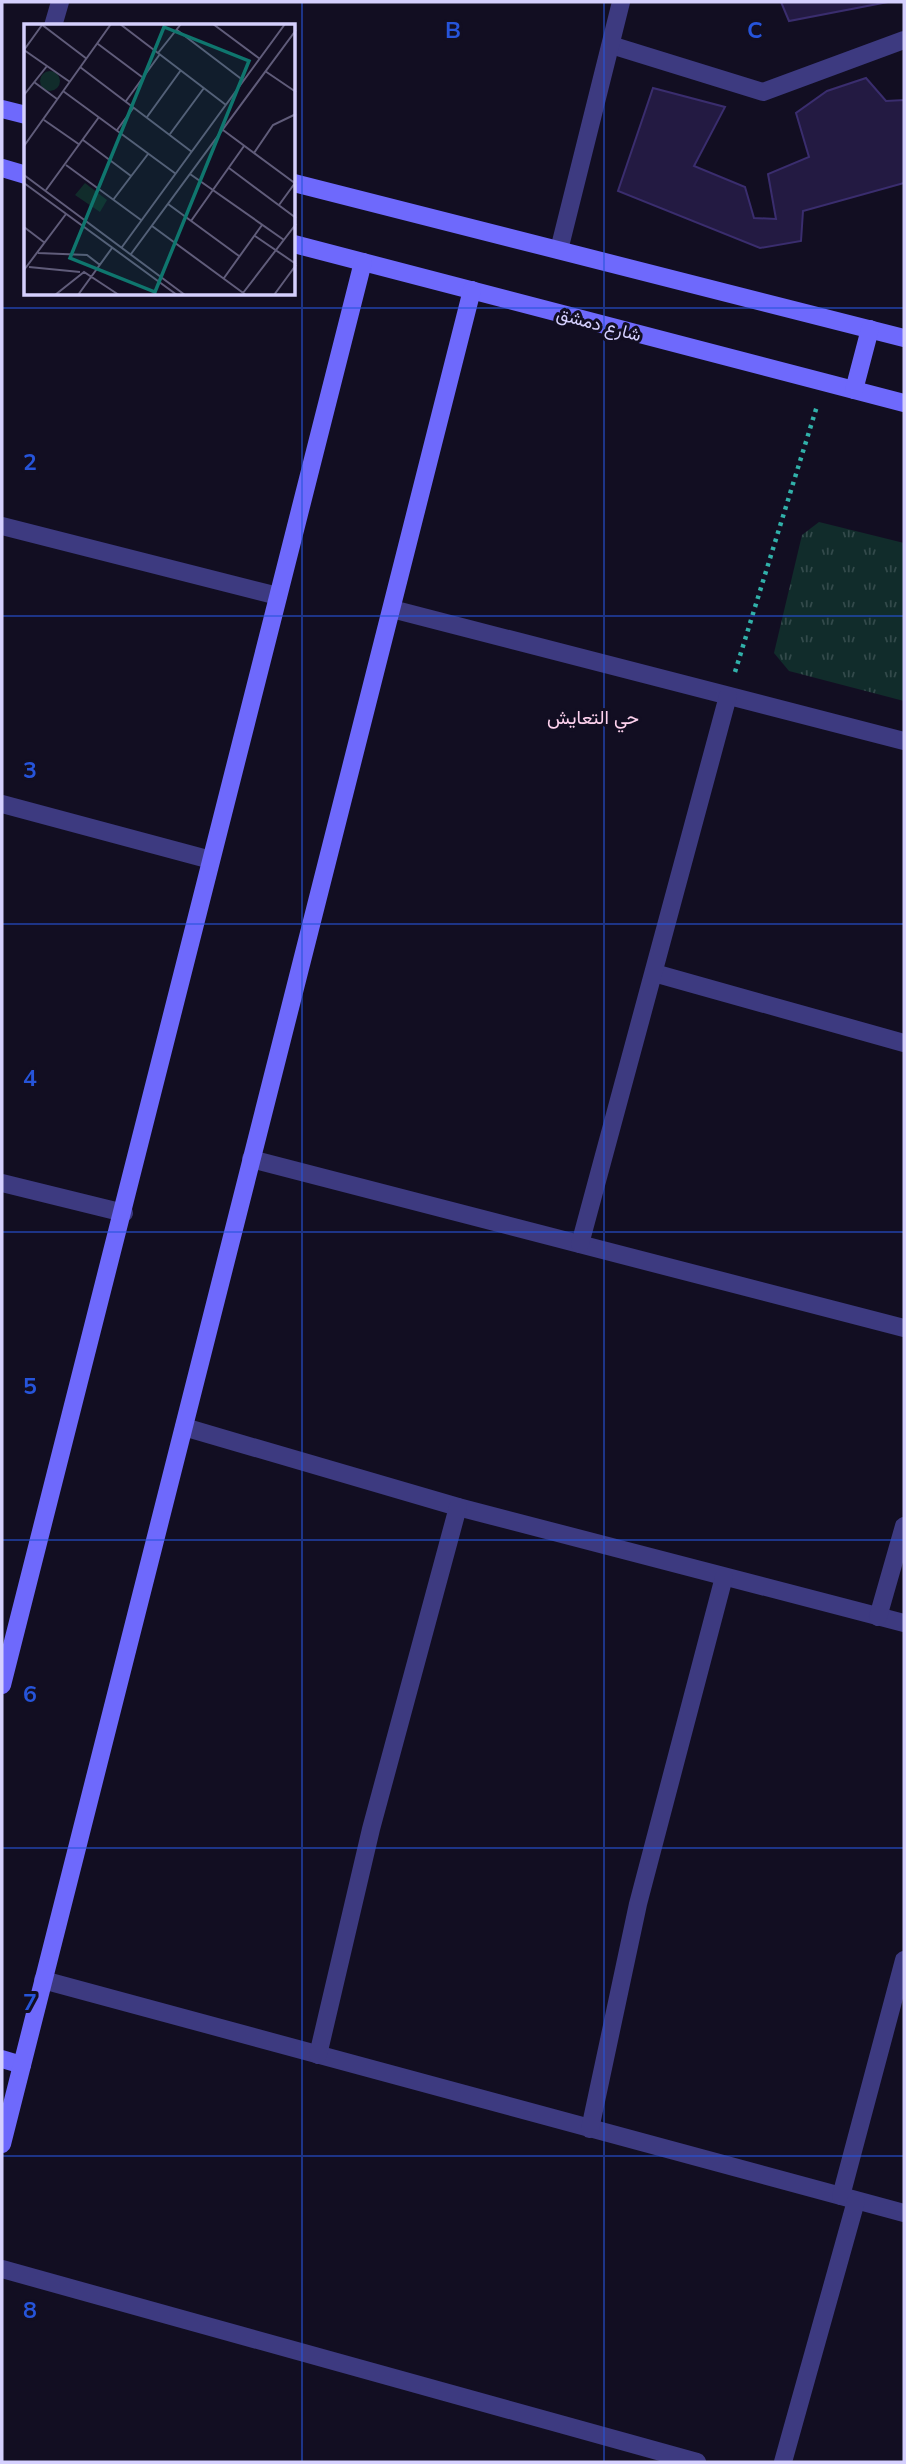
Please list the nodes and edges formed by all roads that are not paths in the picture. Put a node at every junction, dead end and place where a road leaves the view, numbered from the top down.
1 (60, 2) edge
2 (621, 2) edge
3 (54, 24) edge
4 (904, 40) edge
5 (611, 45) junction
6 (2, 108) edge
7 (24, 114) edge
8 (2, 168) edge
9 (24, 174) edge
10 (296, 184) edge
11 (296, 245) edge
12 (559, 250) junction
13 (363, 262) junction
14 (472, 290) junction
15 (870, 329) junction
16 (904, 338) edge
17 (853, 390) junction
18 (904, 403) edge
19 (2, 526) edge
20 (278, 596) junction
21 (391, 608) junction
22 (728, 696) junction
23 (904, 741) edge
24 (2, 804) edge
25 (211, 860) junction
26 (654, 973) junction
27 (904, 1043) edge
28 (251, 1159) junction
29 (2, 1183) edge
30 (124, 1213) junction
31 (580, 1244) junction
32 (904, 1328) edge
33 (184, 1427) junction
34 (458, 1507) junction
35 (904, 1526) edge
36 (724, 1577) junction
37 (878, 1617) junction
38 (904, 1623) edge
39 (2, 1685) edge
40 (904, 1960) edge
41 (43, 1980) junction
42 (317, 2055) junction
43 (2, 2059) edge
44 (22, 2065) junction
45 (590, 2129) junction
46 (2, 2144) edge
47 (849, 2199) junction
48 (904, 2213) edge
49 (2, 2269) edge
50 (697, 2462) edge
51 (783, 2462) edge

1 - 3 street
2 - 5 street
4 - 5 street
5 - 12 street
6 - 7 street
8 - 9 street
10 - 12 street
11 - 13 street, شارع دمشق
12 - 15 street
13 - 14 street, شارع دمشق
13 - 20 street
14 - 17 street, شارع دمشق
14 - 21 street
15 - 16 street
15 - 17 street
17 - 18 street, شارع دمشق
19 - 20 street
20 - 25 street
21 - 22 street
21 - 28 street
22 - 23 street
22 - 26 street
24 - 25 street
25 - 30 street
26 - 27 street
26 - 31 street
28 - 31 street
28 - 33 street
29 - 30 street
30 - 39 street
31 - 32 street
33 - 34 street
33 - 41 street
34 - 36 street
34 - 42 street
35 - 37 street
36 - 37 street
36 - 45 street
37 - 38 street
40 - 47 street
41 - 42 street
41 - 44 street
42 - 45 street
43 - 44 street
44 - 46 street
45 - 47 street
47 - 48 street
47 - 51 street
49 - 50 street

